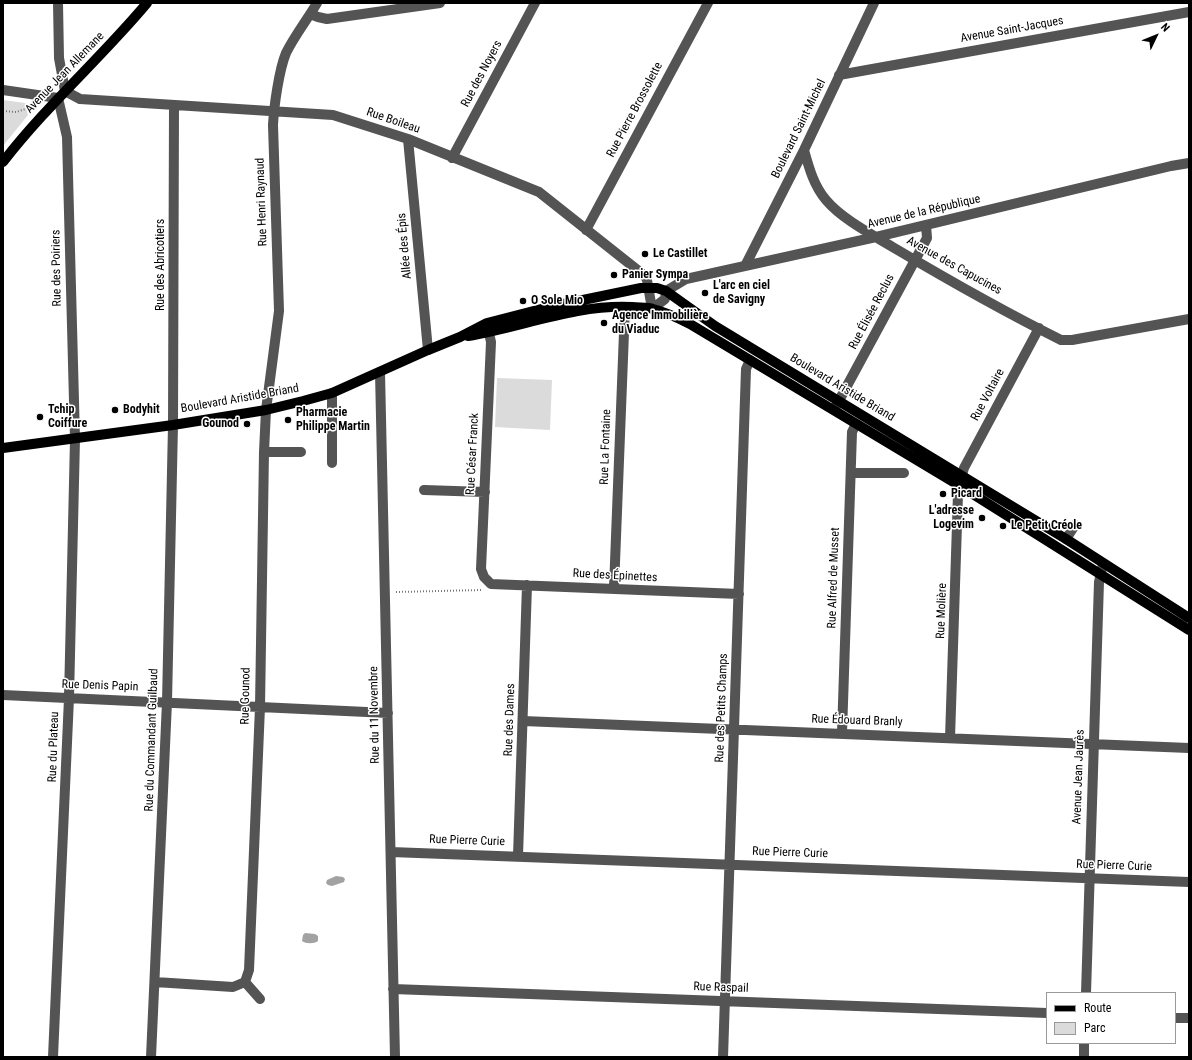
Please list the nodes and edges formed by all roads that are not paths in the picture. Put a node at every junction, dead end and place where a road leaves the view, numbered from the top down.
1 (58, 3) edge
2 (147, 3) edge
3 (317, 3) edge
4 (440, 3) edge
5 (535, 3) edge
6 (708, 3) edge
7 (874, 3) edge
8 (1189, 12) edge
9 (310, 14) junction
10 (839, 75) junction
11 (3, 90) edge
12 (65, 91) junction
13 (58, 98) junction
14 (174, 105) junction
15 (274, 110) junction
16 (408, 139) junction
17 (804, 150) junction
18 (452, 158) junction
19 (3, 162) edge
20 (1189, 163) edge
21 (926, 225) junction
22 (586, 230) junction
23 (876, 237) junction
24 (915, 260) junction
25 (745, 266) junction
26 (648, 287) junction
27 (666, 291) junction
28 (625, 307) junction
29 (652, 309) junction
30 (1189, 319) edge
31 (488, 328) junction
32 (1039, 328) junction
33 (428, 350) junction
34 (750, 360) junction
35 (380, 372) junction
36 (803, 380) junction
37 (332, 393) junction
38 (836, 405) junction
39 (266, 410) junction
40 (856, 424) junction
41 (173, 425) junction
42 (75, 439) junction
43 (3, 447) edge
44 (264, 452) junction
45 (301, 452) dead end
46 (332, 463) dead end
47 (851, 473) junction
48 (904, 473) dead end
49 (961, 480) junction
50 (424, 490) dead end
51 (485, 492) junction
52 (1076, 525) dead end
53 (1066, 539) junction
54 (1102, 568) junction
55 (491, 584) joint
56 (527, 585) junction
57 (614, 588) junction
58 (1123, 588) junction
59 (1149, 592) junction
60 (739, 594) junction
61 (1189, 618) edge
62 (1189, 630) edge
63 (3, 695) edge
64 (69, 698) junction
65 (167, 702) junction
66 (260, 707) junction
67 (388, 713) junction
68 (523, 721) junction
69 (734, 729) junction
70 (842, 733) junction
71 (950, 738) junction
72 (1094, 744) junction
73 (1189, 748) edge
74 (391, 852) junction
75 (518, 856) junction
76 (729, 864) junction
77 (1089, 879) junction
78 (1189, 882) edge
79 (155, 982) junction
80 (244, 982) junction
81 (394, 989) junction
82 (1086, 992) edge
83 (260, 999) dead end
84 (725, 1001) junction
85 (1046, 1013) edge
86 (1176, 1018) edge
87 (1189, 1018) edge
88 (1084, 1044) edge
89 (54, 1057) edge
90 (151, 1057) edge
91 (395, 1057) edge
92 (723, 1057) edge
93 (1084, 1057) edge

1 - 12 street
2 - 12 main road, Avenue Jean Allemane
3 - 9 street, Rue Henri Raynaud
4 - 9 street
5 - 18 street, Rue des Noyers
6 - 22 street, Rue Pierre Brossolette
7 - 10 street, Boulevard Saint-Michel
8 - 10 street, Avenue Saint-Jacques
9 - 15 street, Rue Henri Raynaud
10 - 17 street, Boulevard Saint-Michel
11 - 13 street
12 - 13 main road, Avenue Jean Allemane
12 - 14 street, Rue Boileau
13 - 19 main road, Avenue Jean Allemane
13 - 42 street, Rue des Poiriers
14 - 15 street, Rue Boileau
14 - 41 street, Rue des Abricotiers
15 - 16 street, Rue Boileau
15 - 39 street, Rue Henri Raynaud
16 - 18 street, Rue Boileau
16 - 33 street, Allée des Épis
17 - 23 street, Avenue des Capucines
17 - 25 street, Boulevard Saint-Michel
18 - 22 street, Rue Boileau
20 - 21 street, Avenue de la République
21 - 23 street, Avenue de la République
21 - 24 street, Rue Élisée Reclus
22 - 26 street, Rue Boileau
23 - 24 street, Avenue des Capucines
23 - 25 street, Avenue de la République
24 - 32 street, Avenue des Capucines
24 - 38 street, Rue Élisée Reclus
25 - 27 street, Avenue de la République
26 - 27 main road, Boulevard Aristide Briand
26 - 29 street, Rue Boileau
26 - 31 main road, Boulevard Aristide Briand
27 - 29 street
27 - 36 main road, Boulevard Aristide Briand
28 - 29 main road, Boulevard Aristide Briand
28 - 31 main road, Boulevard Aristide Briand
28 - 57 street, Rue La Fontaine
29 - 34 main road, Boulevard Aristide Briand
30 - 32 street, Avenue des Capucines
31 - 33 main road, Boulevard Aristide Briand
31 - 51 street, Rue César Franck
32 - 49 street, Rue Voltaire
33 - 35 main road, Boulevard Aristide Briand
34 - 36 main road
34 - 38 main road, Boulevard Aristide Briand
34 - 60 street, Rue des Petits Champs
35 - 37 main road, Boulevard Aristide Briand
35 - 67 street, Rue du 11 Novembre
36 - 38 main road, Boulevard Aristide Briand
37 - 39 main road, Boulevard Aristide Briand
37 - 46 street
38 - 40 main road, Boulevard Aristide Briand
38 - 49 main road, Boulevard Aristide Briand
39 - 41 main road, Boulevard Aristide Briand
39 - 44 street, Rue Gounod
40 - 47 street, Rue Alfred de Musset
40 - 49 main road, Boulevard Aristide Briand
41 - 42 main road, Boulevard Aristide Briand
41 - 65 street, Rue du Commandant Guilbaud
42 - 43 main road, Boulevard Aristide Briand
42 - 64 street, Rue du Plateau
44 - 45 street
44 - 66 street, Rue Gounod
47 - 48 street
47 - 70 street, Rue Alfred de Musset
49 - 53 main road, Boulevard Aristide Briand
49 - 54 main road, Boulevard Aristide Briand
49 - 71 street, Rue Molière
50 - 51 street
51 - 55 street, Rue César Franck
52 - 53 street
53 - 54 main road, Boulevard Aristide Briand
54 - 58 main road, Boulevard Aristide Briand
54 - 59 main road, Boulevard Aristide Briand
54 - 72 street, Avenue Jean Jaurès
55 - 56 street, Rue des Épinettes
56 - 57 street, Rue des Épinettes
56 - 68 street, Rue des Dames
57 - 60 street, Rue des Épinettes
58 - 59 street
58 - 62 main road, Boulevard Aristide Briand
59 - 61 main road, Boulevard Aristide Briand
60 - 69 street, Rue des Petits Champs
63 - 64 street, Rue Denis Papin
64 - 65 street, Rue Denis Papin
64 - 89 street, Rue du Plateau
65 - 66 street, Rue Denis Papin
65 - 79 street, Rue du Commandant Guilbaud
66 - 67 street, Rue Denis Papin
66 - 80 street, Rue Gounod
67 - 74 street, Rue du 11 Novembre
68 - 69 street, Rue Édouard Branly
68 - 75 street, Rue des Dames
69 - 70 street, Rue Édouard Branly
69 - 76 street, Rue des Petits Champs
70 - 71 street, Rue Édouard Branly
71 - 72 street, Rue Édouard Branly
72 - 73 street, Rue Édouard Branly
72 - 77 street, Avenue Jean Jaurès
74 - 75 street, Rue Pierre Curie
74 - 81 street, Rue du 11 Novembre
75 - 76 street, Rue Pierre Curie
76 - 77 street, Rue Pierre Curie
76 - 84 street, Rue des Petits Champs
77 - 78 street, Rue Pierre Curie
77 - 82 street, Avenue Jean Jaurès
79 - 80 street
79 - 90 street, Rue du Commandant Guilbaud
80 - 83 street
81 - 84 street, Rue Raspail
81 - 91 street, Rue du 11 Novembre
84 - 85 street, Rue Raspail
84 - 92 street, Rue des Petits Champs
86 - 87 street
88 - 93 street

